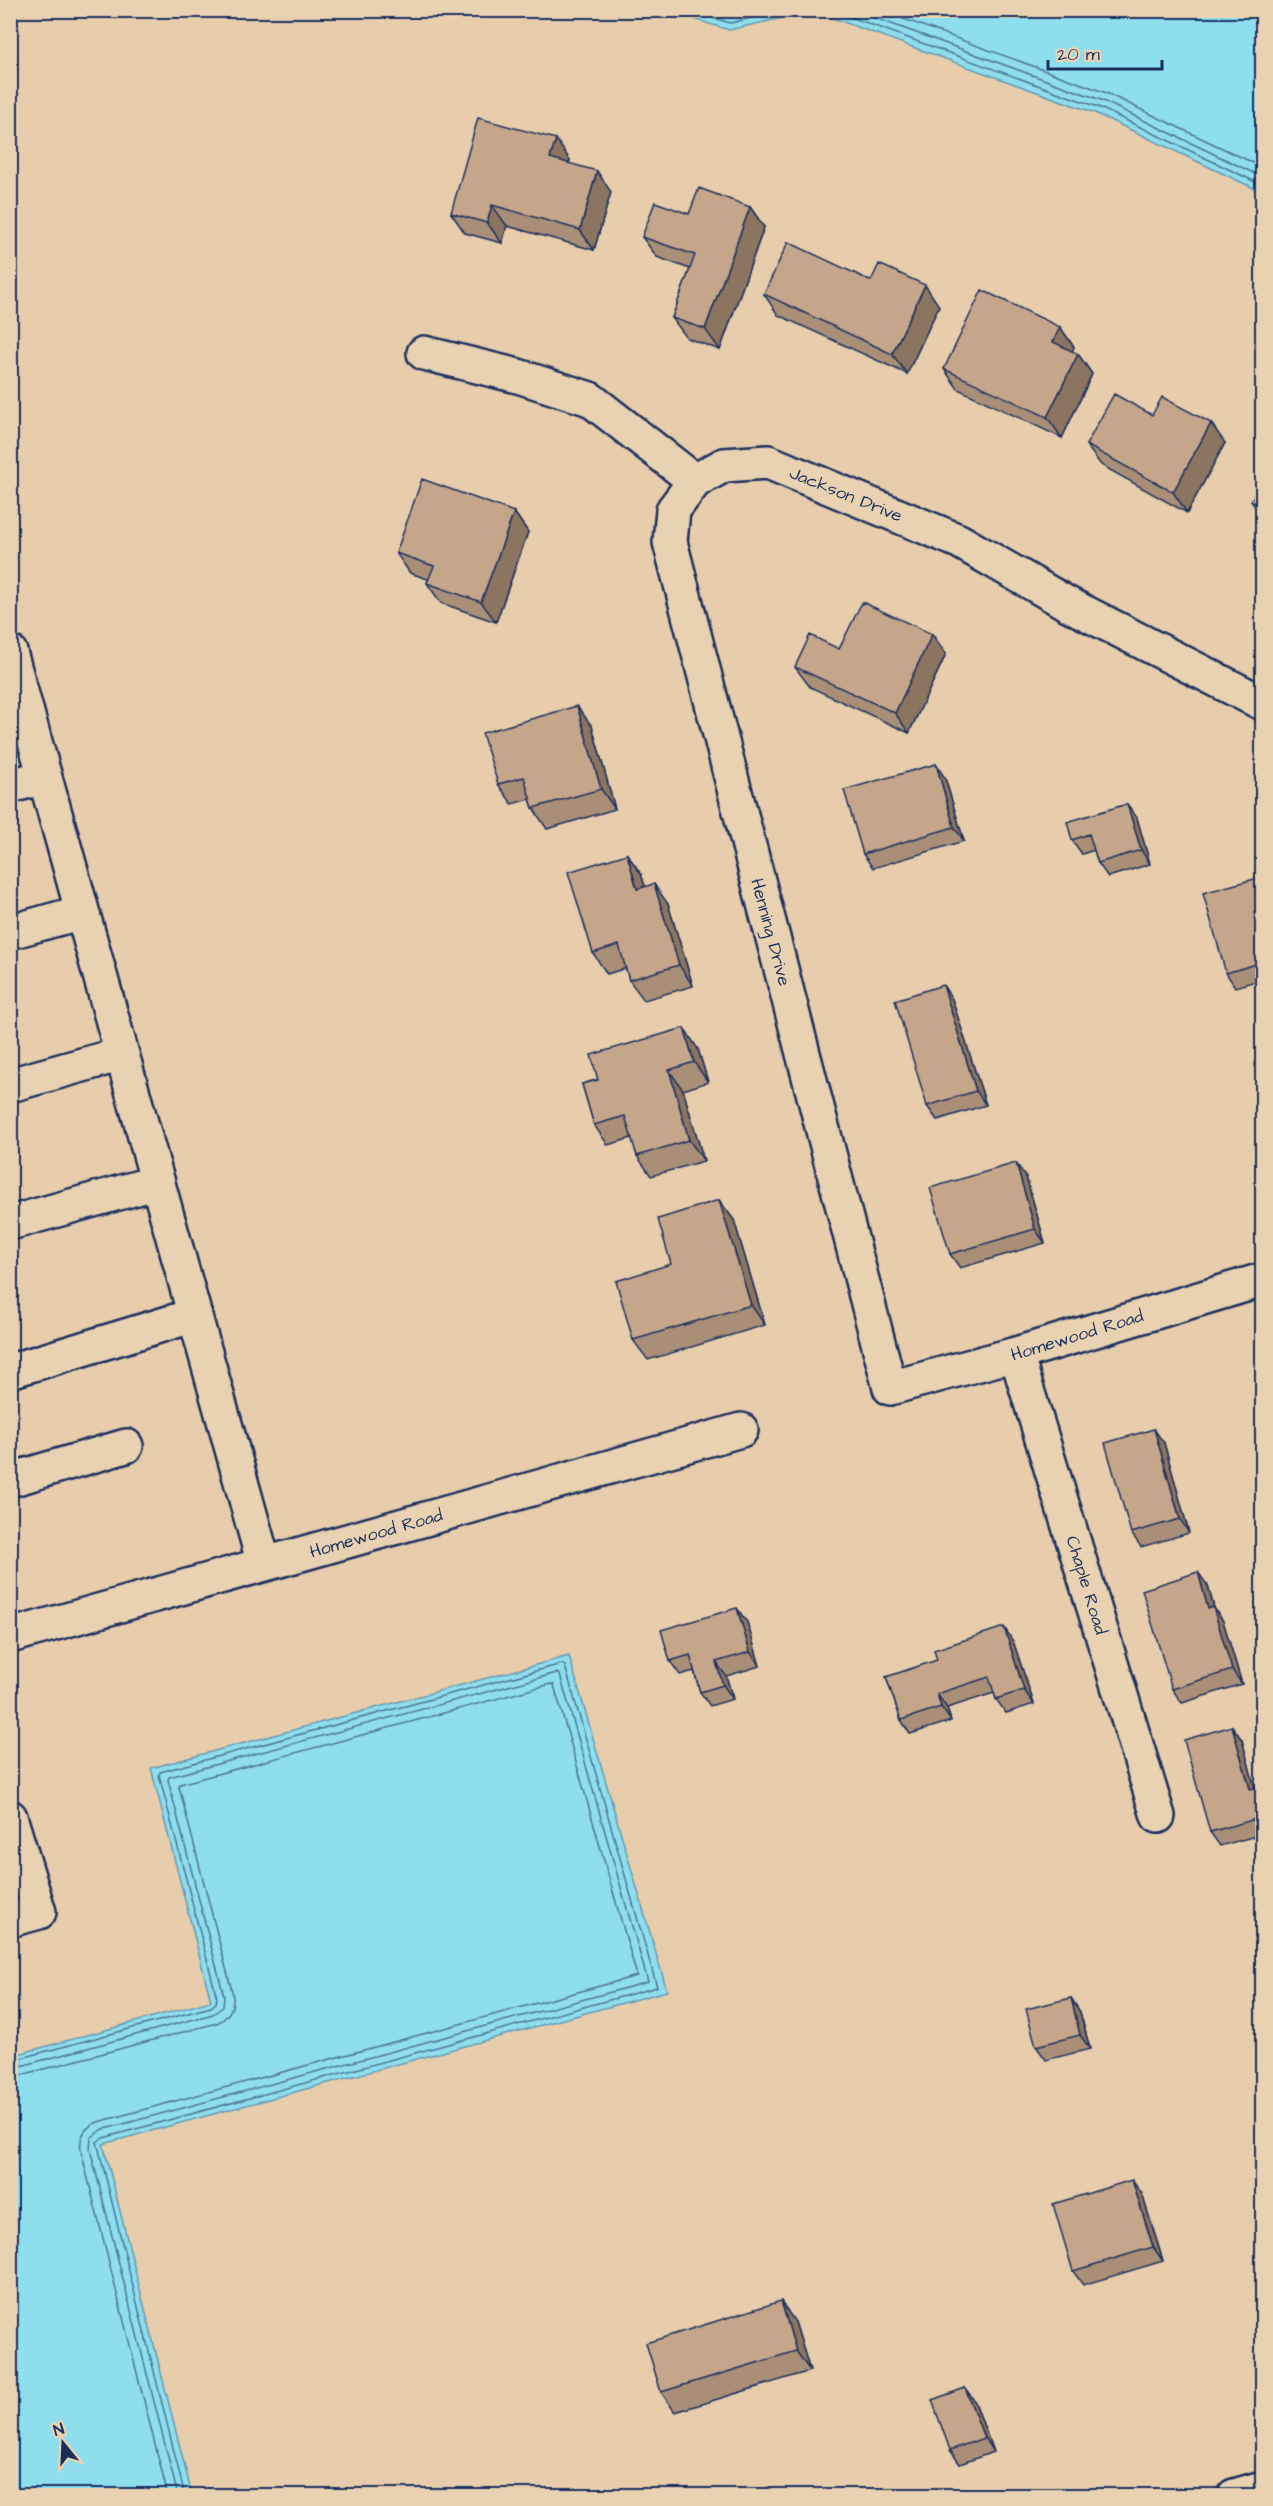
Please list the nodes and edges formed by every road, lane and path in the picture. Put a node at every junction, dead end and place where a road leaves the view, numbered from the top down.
1 (424, 353) dead end
2 (695, 481) junction
3 (10, 652) edge
4 (1263, 703) edge
5 (45, 777) junction
6 (10, 786) edge
7 (82, 912) junction
8 (10, 932) edge
9 (122, 1054) junction
10 (10, 1085) edge
11 (158, 1182) junction
12 (10, 1223) edge
13 (1263, 1280) edge
14 (195, 1315) junction
15 (1016, 1354) junction
16 (10, 1371) edge
17 (890, 1388) joint
18 (741, 1430) dead end
19 (126, 1446) dead end
20 (10, 1480) edge
21 (264, 1564) junction
22 (10, 1636) edge
23 (1158, 1816) dead end
24 (10, 1817) edge
25 (10, 1920) edge
26 (1263, 2488) edge
27 (1234, 2496) edge

1 - 2 street
2 - 4 street, Jackson Drive
2 - 17 street, Henning Drive
3 - 5 street
5 - 6 street
5 - 7 street
7 - 8 street
7 - 9 street
9 - 10 street
9 - 11 street
11 - 12 street
11 - 14 street
13 - 15 street, Homewood Road
14 - 16 street
14 - 21 street
15 - 17 street, Homewood Road
15 - 23 street, Chaple Road
18 - 21 street, Homewood Road
19 - 20 street
21 - 22 street, Homewood Road
24 - 25 street
26 - 27 street

